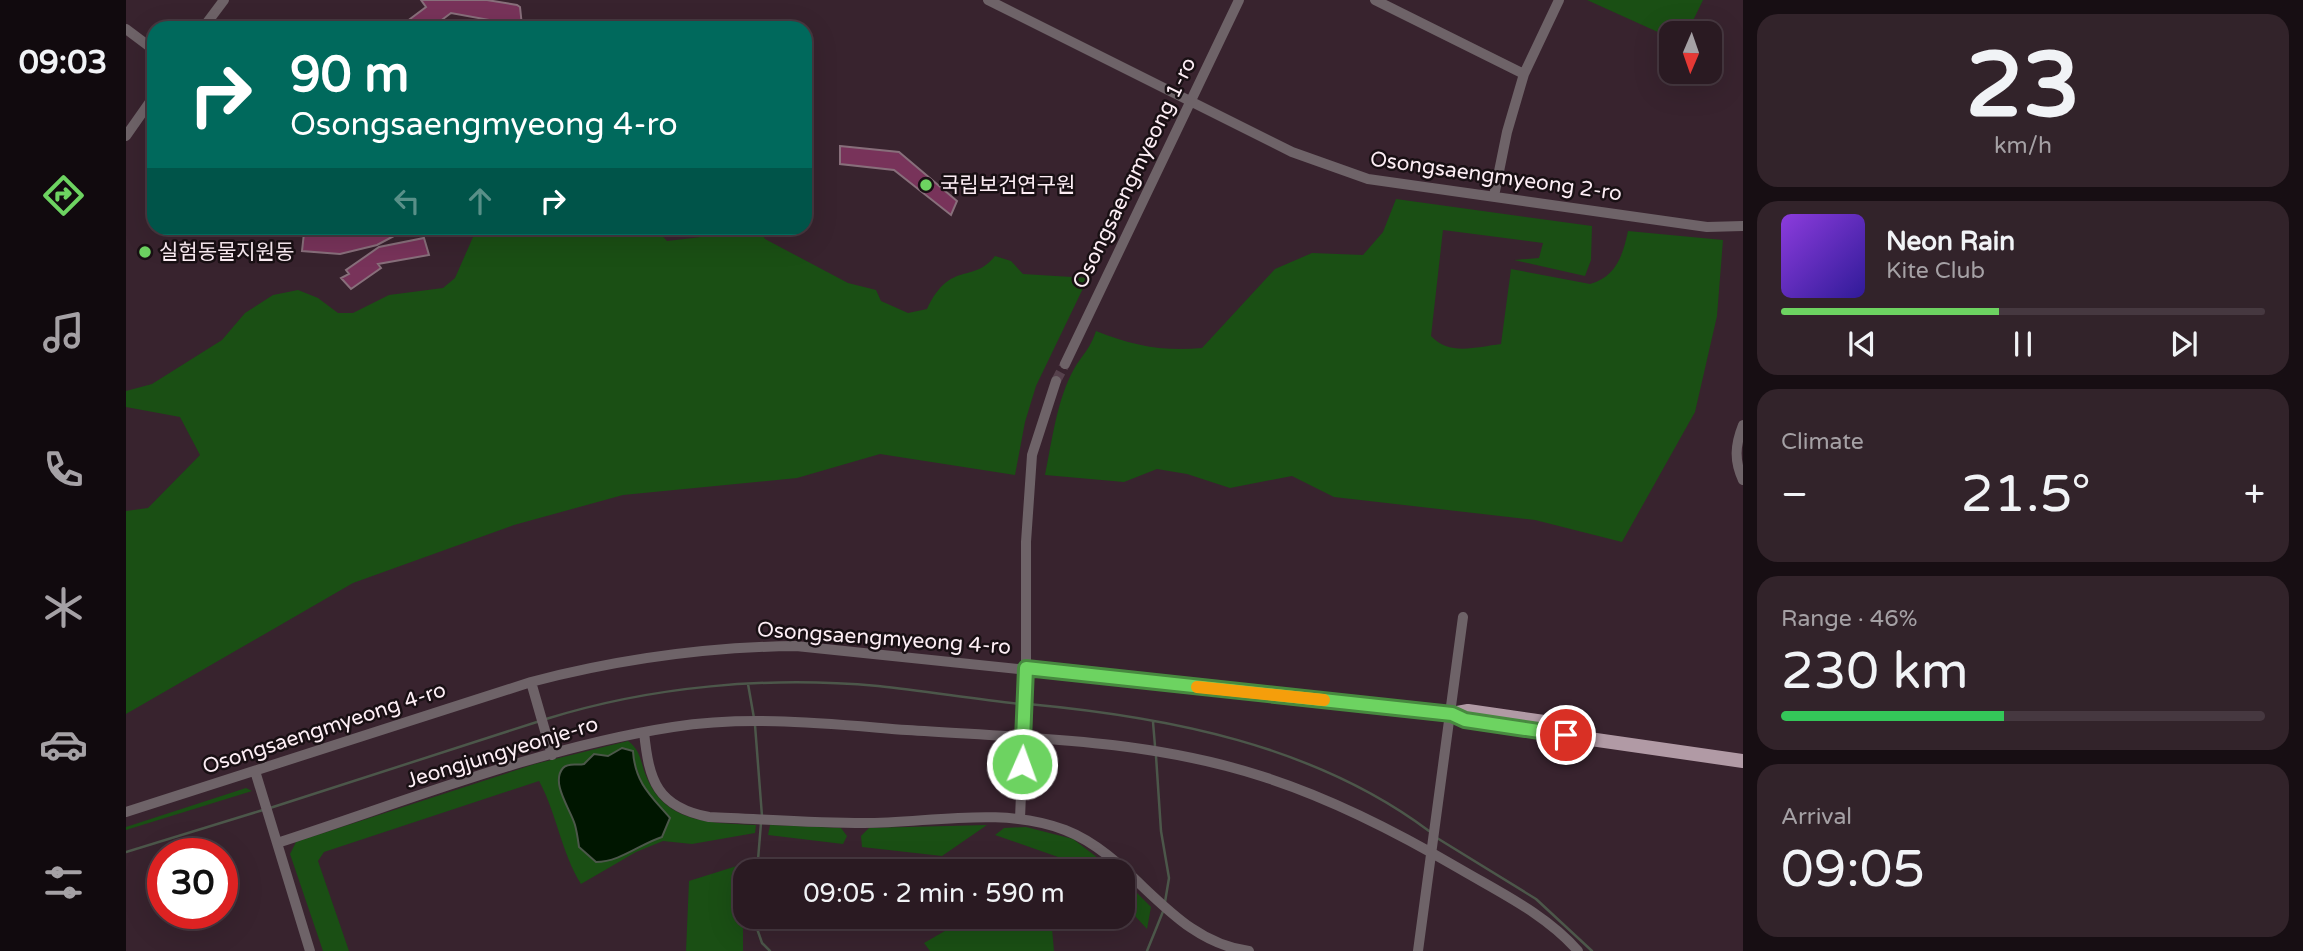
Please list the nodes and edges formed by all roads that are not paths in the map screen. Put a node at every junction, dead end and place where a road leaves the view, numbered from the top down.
1 (224, 0) edge
2 (988, 0) edge
3 (1239, 0) edge
4 (1376, 0) edge
5 (1559, 0) edge
6 (208, 21) edge
7 (126, 29) edge
8 (147, 45) edge
9 (1524, 74) junction
10 (1190, 102) junction
11 (147, 106) edge
12 (126, 136) edge
13 (1494, 196) junction
14 (1743, 226) edge
15 (1065, 364) tunnel mouth
16 (1056, 381) tunnel mouth
17 (1743, 425) edge
18 (1743, 480) edge
19 (1463, 617) dead end
20 (1026, 668) junction
21 (532, 686) junction
22 (1452, 714) junction
23 (644, 733) junction
24 (1023, 733) junction
25 (551, 752) junction
26 (1743, 752) edge
27 (1743, 761) edge
28 (256, 771) junction
29 (126, 812) edge
30 (1020, 819) junction
31 (276, 838) junction
32 (1434, 849) junction
33 (310, 951) edge
34 (1249, 951) edge
35 (1418, 951) edge
36 (1578, 951) edge

1 - 6 street
2 - 10 street, Osongsaengmyeong 2-ro
3 - 10 street, Osongsaengmyeong 1-ro
4 - 9 street
5 - 9 street
7 - 8 street
9 - 13 street
10 - 13 street, Osongsaengmyeong 2-ro
10 - 15 street, Osongsaengmyeong 1-ro
11 - 12 street
13 - 14 street, Osongsaengmyeong 2-ro
16 - 20 street
17 - 18 street
19 - 22 street
20 - 21 street, Osongsaengmyeong 4-ro
20 - 22 street, Osongsaengmyeong 4-ro
20 - 24 street
21 - 25 street
21 - 28 street, Osongsaengmyeong 4-ro
22 - 26 main road
22 - 27 main road
22 - 32 street
23 - 24 street, Jeongjungyeonje-ro
23 - 25 street, Jeongjungyeonje-ro
23 - 30 street
24 - 30 street
24 - 32 street
25 - 31 street, Jeongjungyeonje-ro
28 - 29 street, Osongsaengmyeong 4-ro
28 - 31 street
30 - 34 street
31 - 33 street
32 - 35 street
32 - 36 street

